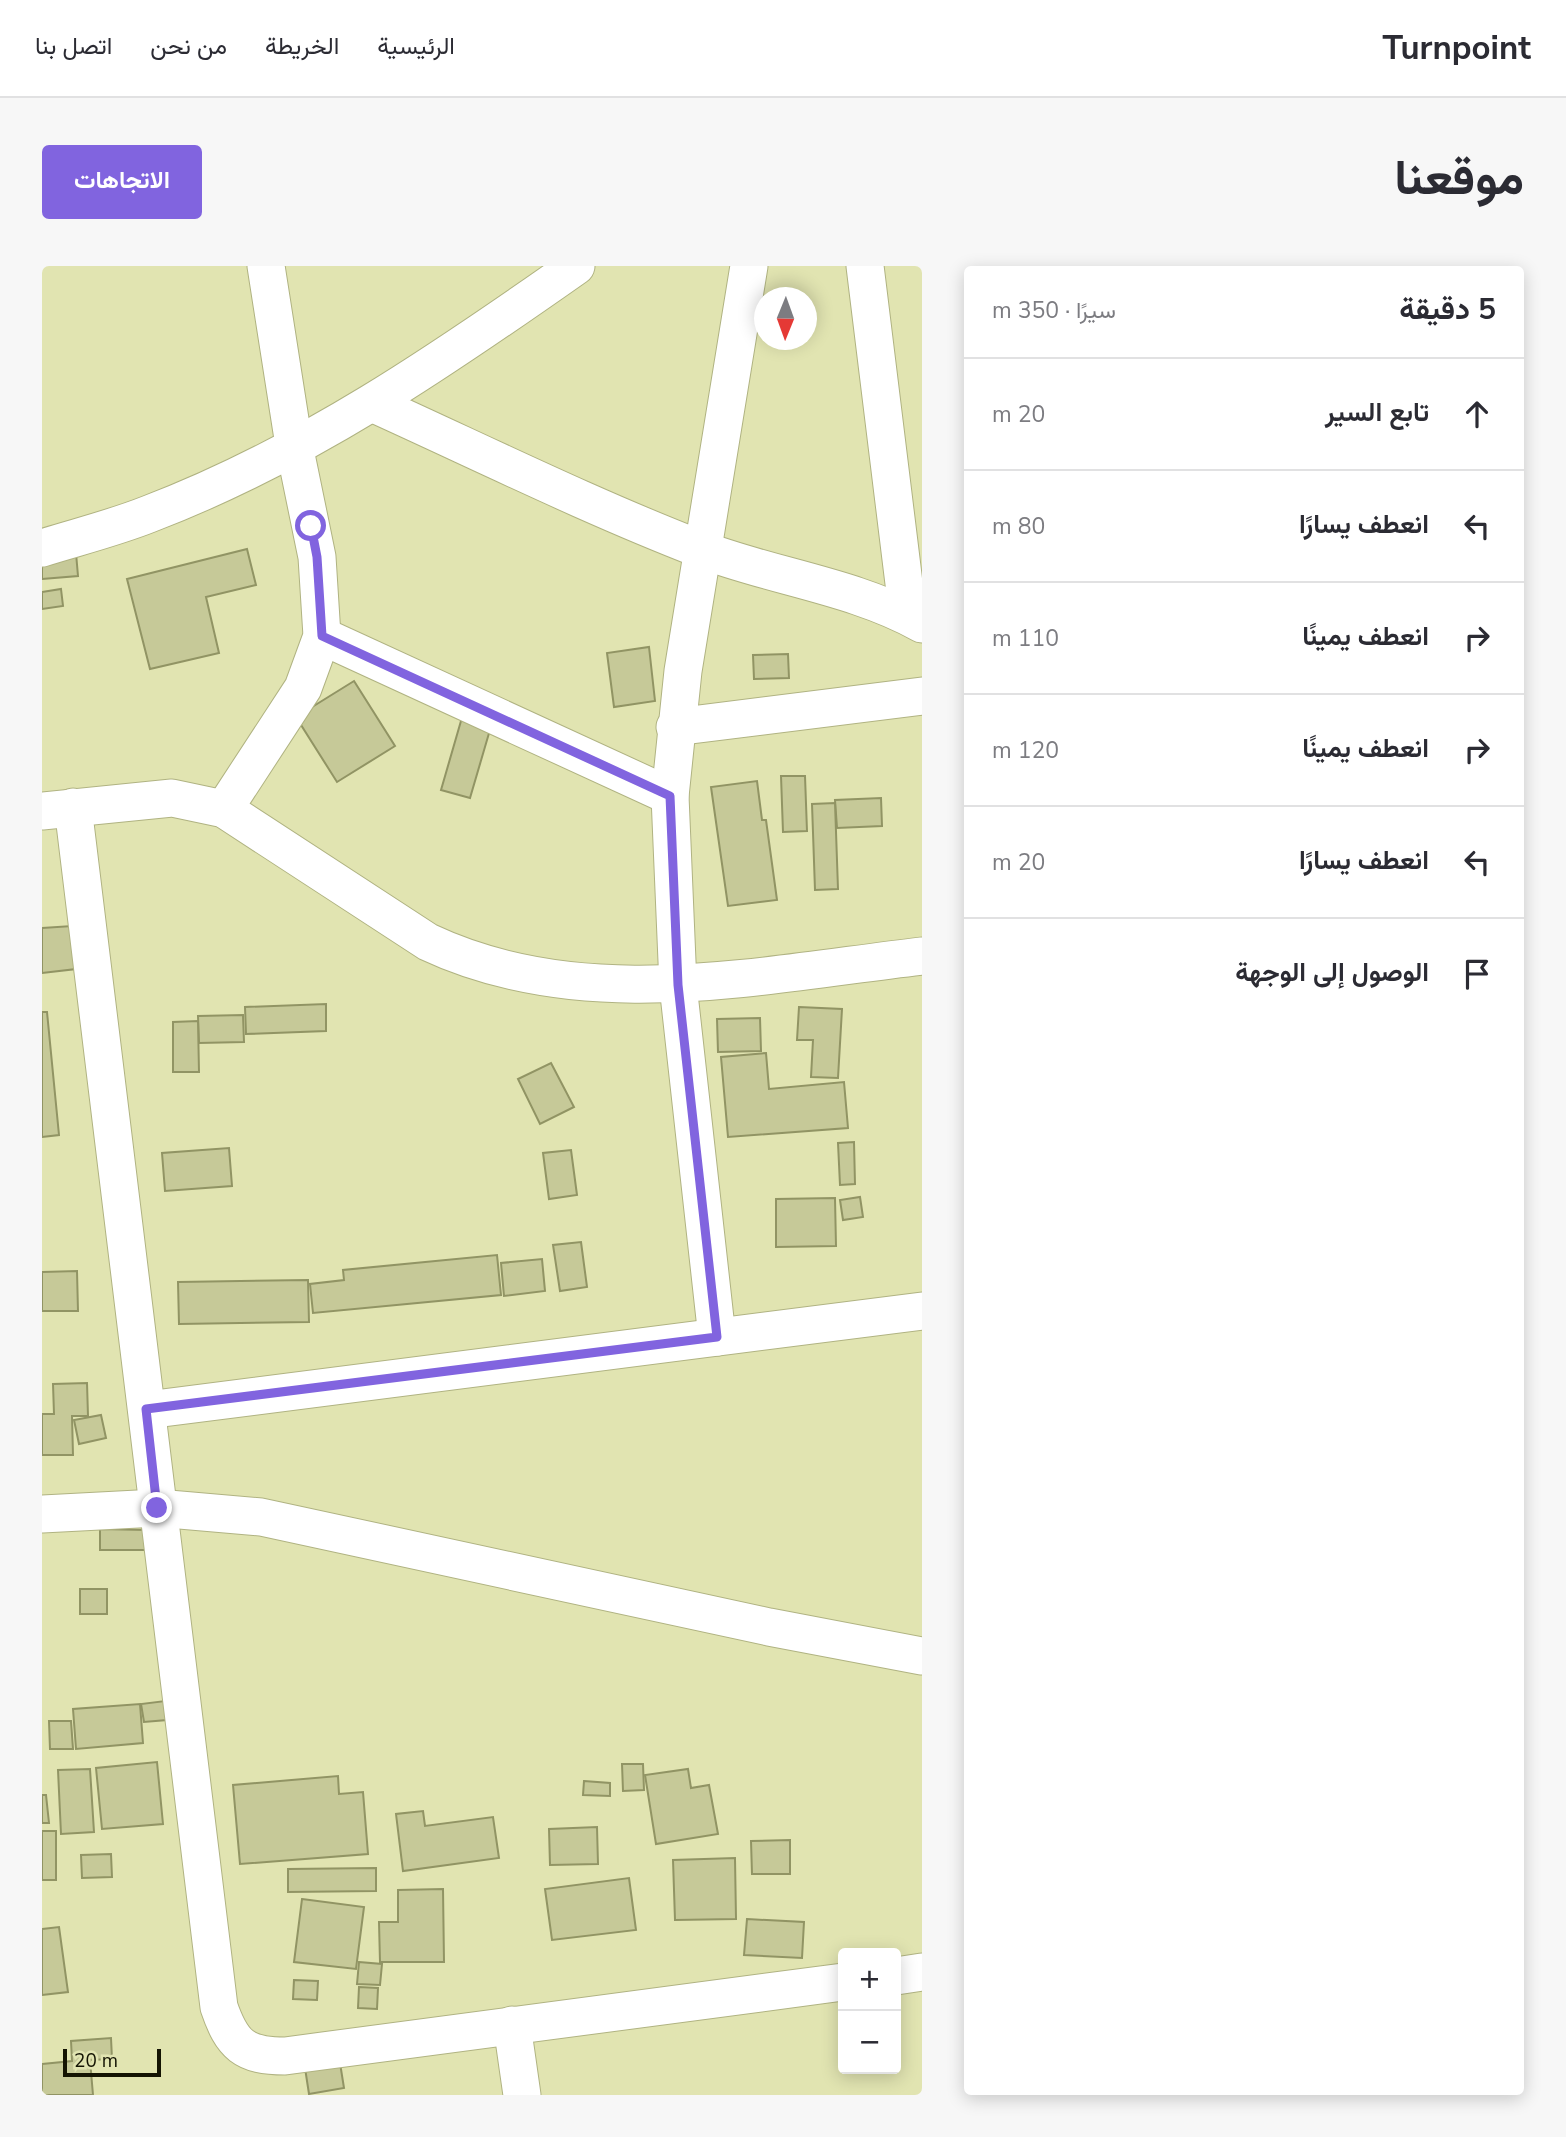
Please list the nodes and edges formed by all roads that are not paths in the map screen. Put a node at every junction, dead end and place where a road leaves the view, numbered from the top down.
1 (266, 266) edge
2 (576, 266) edge
3 (750, 266) edge
4 (865, 266) edge
5 (374, 404) junction
6 (294, 445) junction
7 (42, 548) edge
8 (704, 550) junction
9 (915, 620) edge
10 (322, 636) junction
11 (922, 696) edge
12 (675, 727) junction
13 (670, 796) junction
14 (58, 809) edge
15 (223, 809) junction
16 (922, 956) edge
17 (678, 985) junction
18 (922, 1311) edge
19 (717, 1337) junction
20 (146, 1409) junction
21 (157, 1508) junction
22 (42, 1514) edge
23 (922, 1656) edge
24 (922, 1972) edge
25 (901, 1975) edge
26 (838, 1983) edge
27 (512, 2025) junction
28 (522, 2095) edge

1 - 6 street
2 - 5 street
3 - 8 street
4 - 9 street
5 - 6 street
5 - 8 street
6 - 7 street
6 - 10 street
8 - 9 street
8 - 12 street
10 - 13 street
10 - 15 street
11 - 12 street
12 - 13 street
13 - 17 street
14 - 15 street
14 - 20 street
15 - 17 street
16 - 17 street
17 - 19 street
18 - 19 street
19 - 20 street
20 - 21 street
21 - 22 street
21 - 23 street
21 - 27 street
24 - 25 street
26 - 27 street
27 - 28 street

